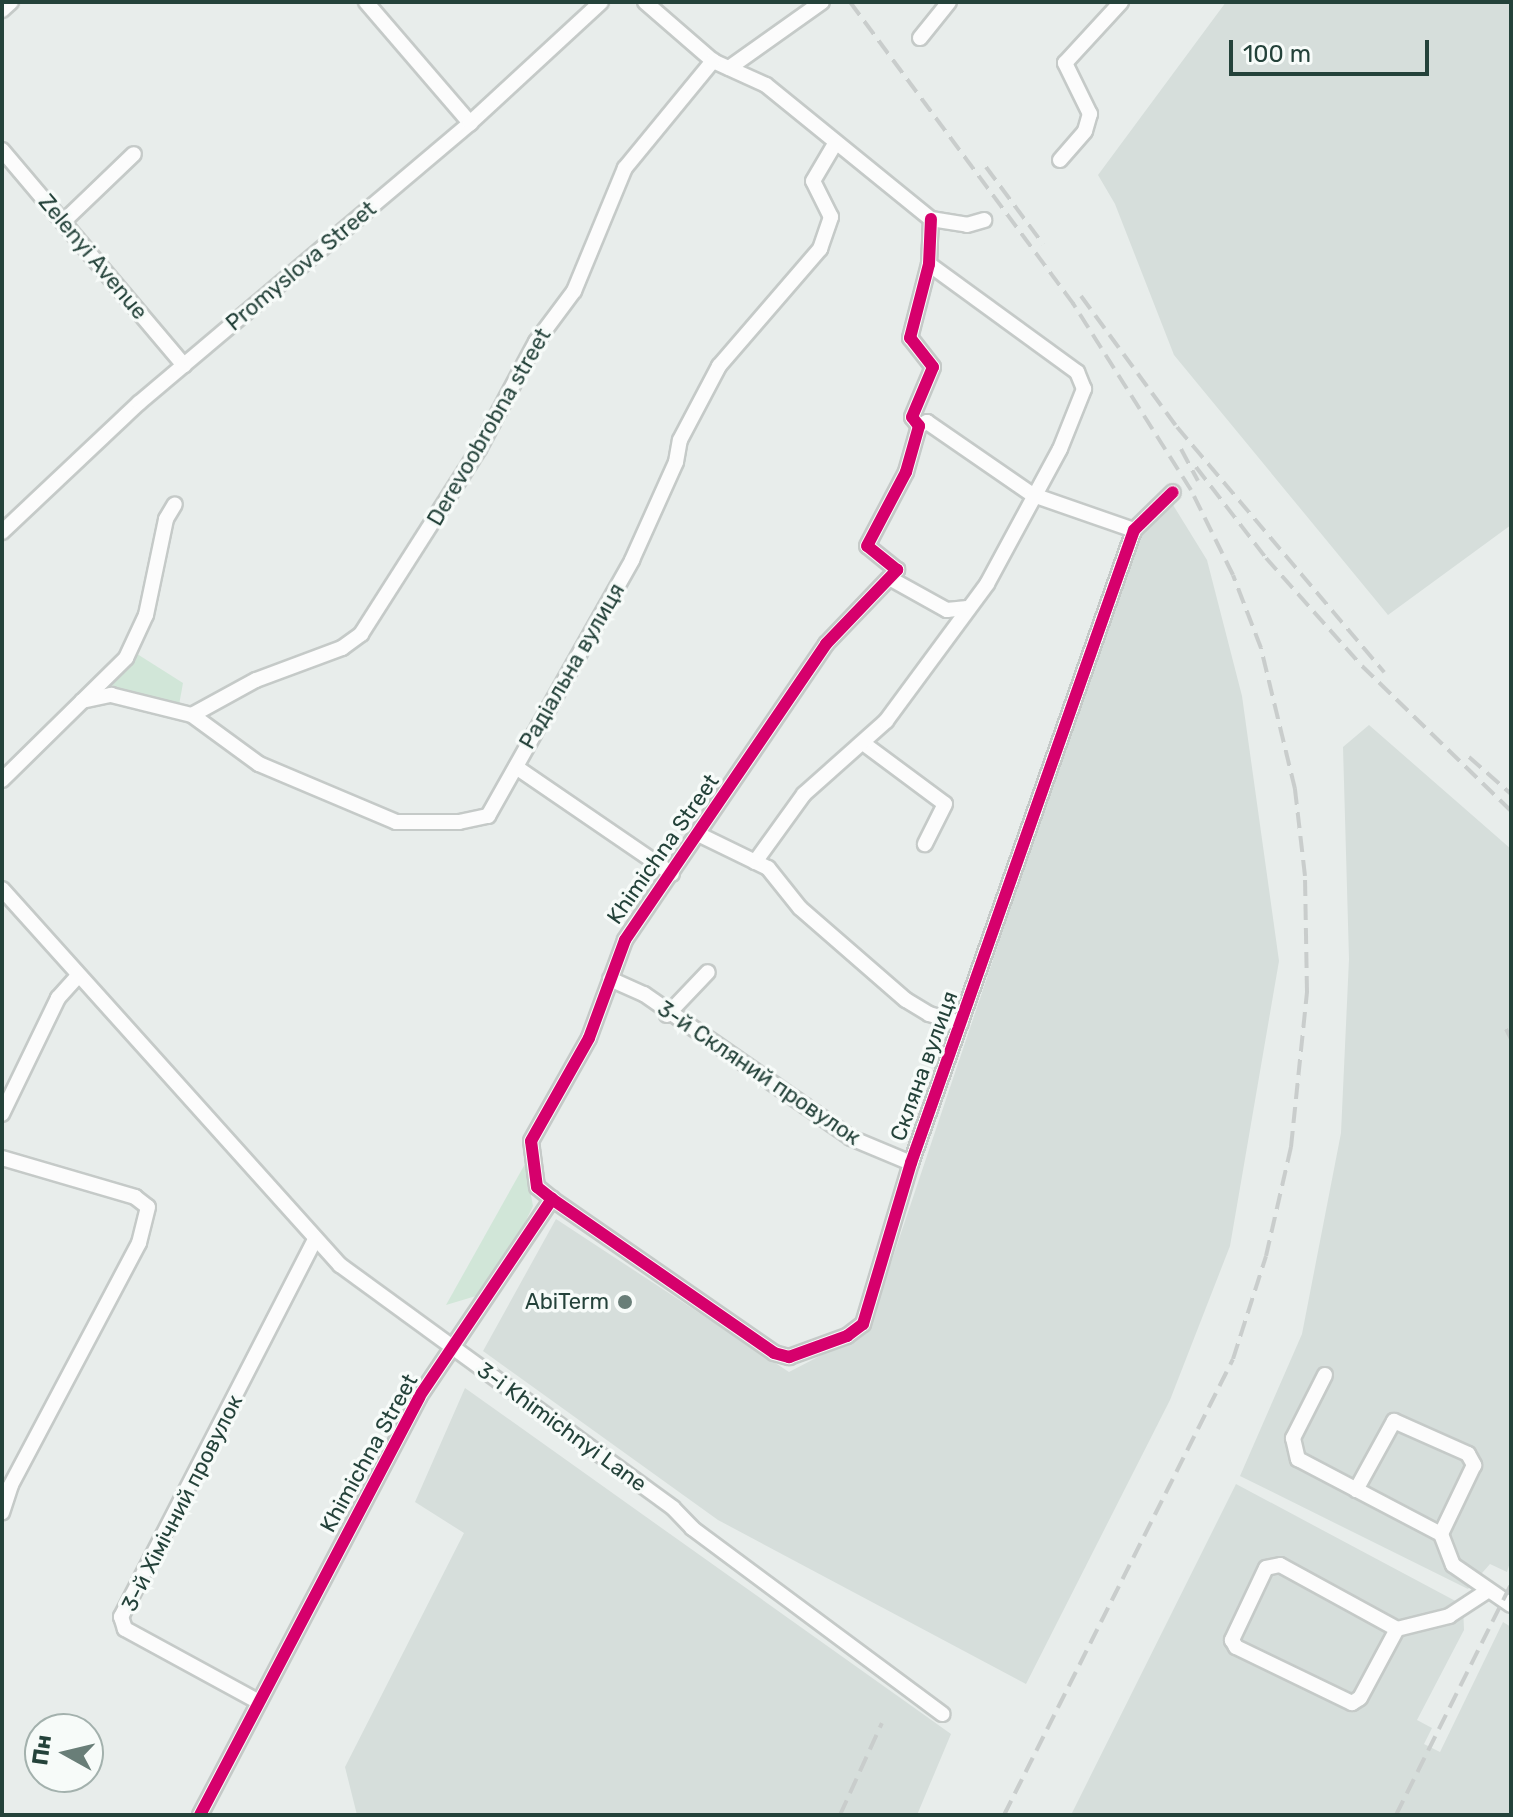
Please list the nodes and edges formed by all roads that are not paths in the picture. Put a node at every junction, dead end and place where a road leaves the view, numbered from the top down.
1 (11, 2) edge
2 (366, 2) edge
3 (601, 2) edge
4 (645, 2) edge
5 (822, 2) edge
6 (949, 2) edge
7 (1121, 2) edge
8 (2, 10) edge
9 (920, 38) dead end
10 (713, 61) junction
11 (729, 68) junction
12 (470, 123) junction
13 (836, 142) junction
14 (2, 150) edge
15 (134, 154) dead end
16 (1060, 160) dead end
17 (931, 219) junction
18 (984, 220) dead end
19 (63, 222) junction
20 (929, 264) junction
21 (184, 365) junction
22 (919, 426) junction
23 (1173, 492) dead end
24 (1033, 495) junction
25 (175, 504) dead end
26 (1134, 530) junction
27 (2, 532) edge
28 (891, 579) junction
29 (965, 608) junction
30 (82, 701) junction
31 (192, 715) junction
32 (863, 743) junction
33 (516, 767) junction
34 (2, 780) edge
35 (700, 835) junction
36 (925, 844) dead end
37 (755, 862) junction
38 (672, 874) junction
39 (2, 889) edge
40 (708, 972) dead end
41 (77, 977) junction
42 (610, 979) junction
43 (667, 1015) junction
44 (961, 1023) junction
45 (2, 1114) edge
46 (2, 1158) edge
47 (911, 1163) junction
48 (552, 1199) junction
49 (314, 1241) junction
50 (453, 1348) junction
51 (1325, 1375) dead end
52 (1356, 1490) junction
53 (2, 1513) edge
54 (1441, 1534) junction
55 (1487, 1591) junction
56 (1511, 1605) edge
57 (1397, 1629) junction
58 (259, 1702) junction
59 (942, 1714) dead end
60 (200, 1815) edge

1 - 8 street
2 - 12 street
3 - 12 street, Promyslova Street
4 - 10 street
5 - 11 street
6 - 9 street
7 - 16 street
10 - 11 street
10 - 31 street, Derevoobrobna street
11 - 13 street
12 - 21 street, Promyslova Street
13 - 17 street
13 - 33 street, Радіальна вулиця
14 - 19 street, Zelenyi Avenue
15 - 19 street
17 - 18 street
17 - 20 street
19 - 21 street, Zelenyi Avenue
20 - 22 street
20 - 24 street
21 - 27 street, Promyslova Street
22 - 24 street
22 - 28 street
23 - 26 street, Скляна вулиця
24 - 26 street
24 - 29 street
25 - 30 street
26 - 44 street, Скляна вулиця
28 - 29 street
28 - 35 street, Khimichna Street
29 - 32 street
30 - 31 street, Радіальна вулиця
30 - 34 street
31 - 33 street, Радіальна вулиця
32 - 36 street
32 - 37 street
33 - 38 street
35 - 37 street
35 - 38 street, Khimichna Street
37 - 44 street
38 - 42 street, Khimichna Street
39 - 41 street, 3-i Khimichnyi Lane
40 - 43 street
41 - 45 street
41 - 49 street, 3-i Khimichnyi Lane
42 - 43 street, 3-й Скляний провулок
42 - 48 street, Khimichna Street
43 - 47 street, 3-й Скляний провулок
44 - 47 street, Скляна вулиця
46 - 53 street
47 - 48 street, Скляна вулиця
48 - 50 street, Khimichna Street
49 - 50 street, 3-i Khimichnyi Lane
49 - 58 street, 3-й Хімічний провулок
50 - 58 street, Khimichna Street
50 - 59 street, 3-i Khimichnyi Lane
51 - 52 street
52 - 54 street
52 - 54 street
54 - 55 street
55 - 56 street
55 - 57 street
57 - 57 street
58 - 60 street, Khimichna Street

